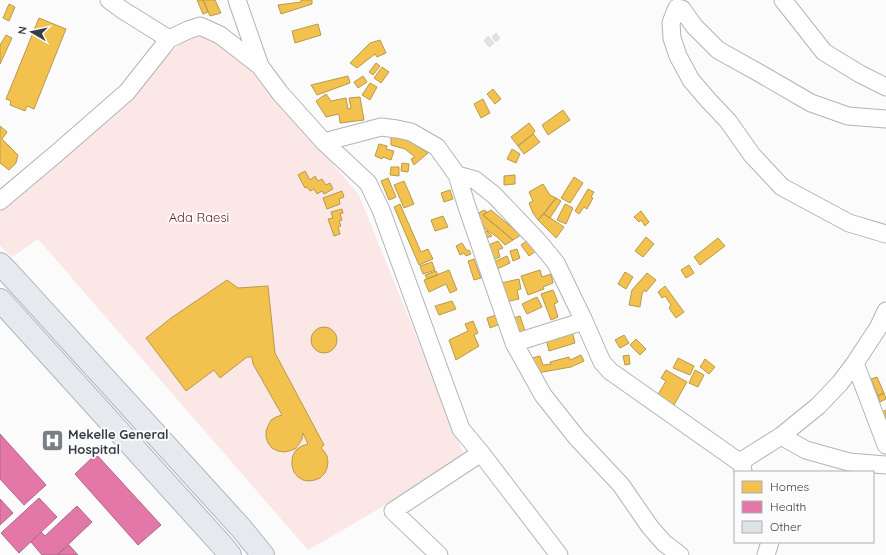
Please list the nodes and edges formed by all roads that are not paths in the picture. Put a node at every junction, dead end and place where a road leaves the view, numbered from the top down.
1 (110, 0) edge
2 (237, 0) edge
3 (783, 0) edge
4 (169, 39) junction
5 (260, 66) junction
6 (886, 87) edge
7 (886, 119) edge
8 (324, 142) junction
9 (457, 175) junction
10 (0, 201) edge
11 (886, 234) edge
12 (0, 264) edge
13 (0, 300) edge
14 (886, 311) edge
15 (584, 321) junction
16 (882, 326) edge
17 (514, 343) junction
18 (855, 363) junction
19 (781, 436) junction
20 (886, 445) edge
21 (480, 453) junction
22 (886, 465) edge
23 (743, 468) edge
24 (770, 543) edge
25 (230, 555) edge
26 (263, 555) edge
27 (439, 555) edge
28 (559, 555) edge
29 (680, 555) edge
30 (766, 555) edge

1 - 4 street
2 - 5 street
3 - 6 street
4 - 5 street
4 - 10 street
5 - 8 street
7 - 11 street
8 - 9 street
8 - 21 street
9 - 15 street
9 - 17 street
12 - 26 main road
13 - 25 main road
14 - 16 street
15 - 17 street
15 - 23 street
16 - 18 street
17 - 29 street
18 - 19 street
18 - 20 street
19 - 22 street
19 - 23 street
21 - 27 street
21 - 28 street
24 - 30 street

